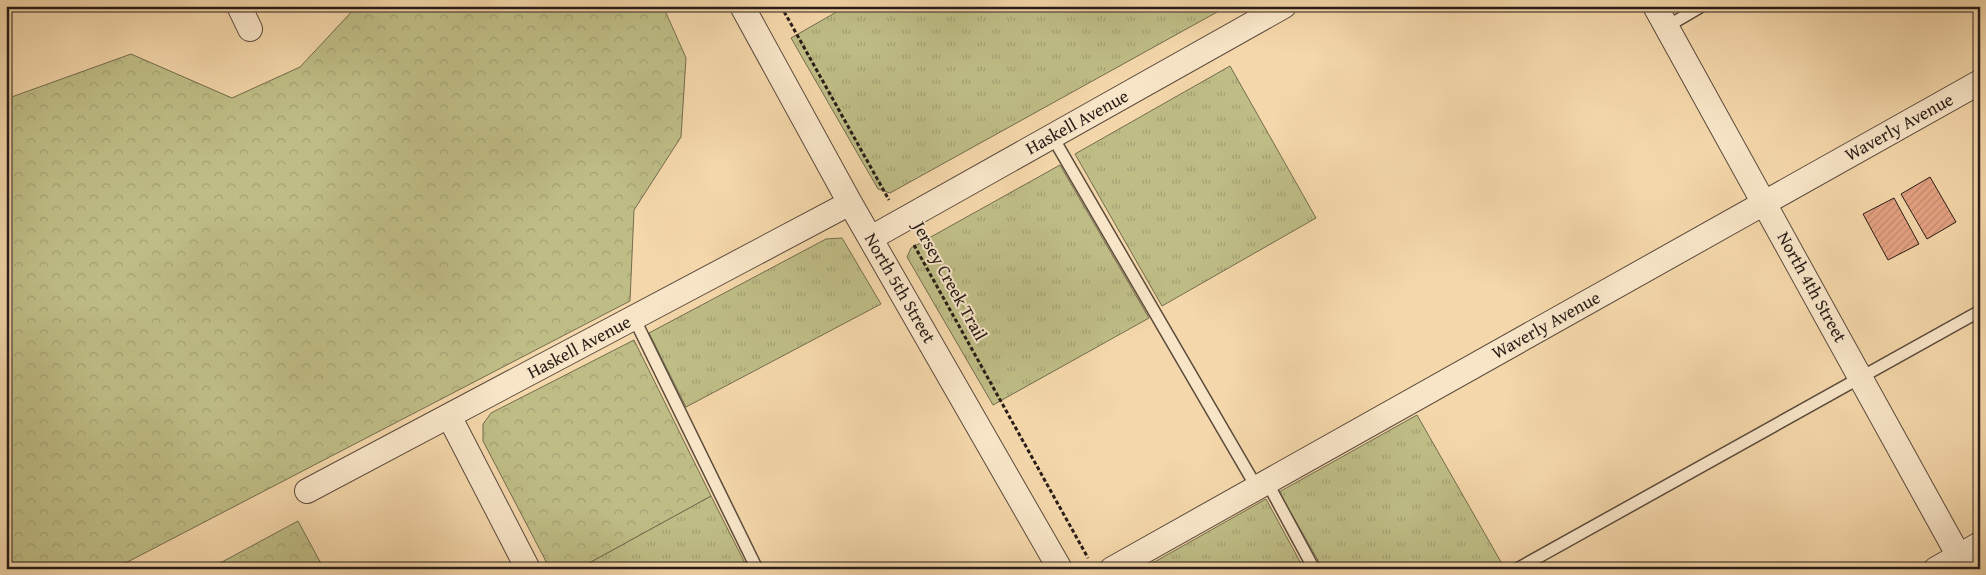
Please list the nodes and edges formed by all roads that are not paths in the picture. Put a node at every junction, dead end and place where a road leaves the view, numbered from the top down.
1 (239, 6) edge
2 (742, 6) edge
3 (1284, 6) edge
4 (1702, 6) edge
5 (1661, 16) edge
6 (250, 29) dead end
7 (1980, 82) edge
8 (1052, 136) junction
9 (1765, 202) junction
10 (850, 204) junction
11 (871, 238) junction
12 (1980, 311) edge
13 (634, 318) junction
14 (1861, 378) junction
15 (449, 416) junction
16 (1262, 485) junction
17 (307, 491) dead end
18 (1980, 544) edge
19 (1963, 562) edge
20 (1101, 565) edge
21 (528, 569) edge
22 (757, 569) edge
23 (1060, 569) edge
24 (1314, 569) edge
25 (1518, 569) edge
26 (1936, 569) edge

1 - 6 street
2 - 10 street, North 5th Street
3 - 8 street, Haskell Avenue
4 - 5 lane
5 - 9 street, North 4th Street
7 - 9 street, Waverly Avenue
8 - 11 street, Haskell Avenue
8 - 16 lane
9 - 14 street, North 4th Street
9 - 16 street, Waverly Avenue
10 - 11 street, North 5th Street
10 - 13 street, Haskell Avenue
11 - 23 street, North 5th Street
12 - 14 lane
13 - 15 street, Haskell Avenue
13 - 22 lane
14 - 19 street, North 4th Street
14 - 25 lane
15 - 17 street, Haskell Avenue
15 - 21 street
16 - 20 street, Waverly Avenue
16 - 24 lane
18 - 19 street
19 - 26 street

